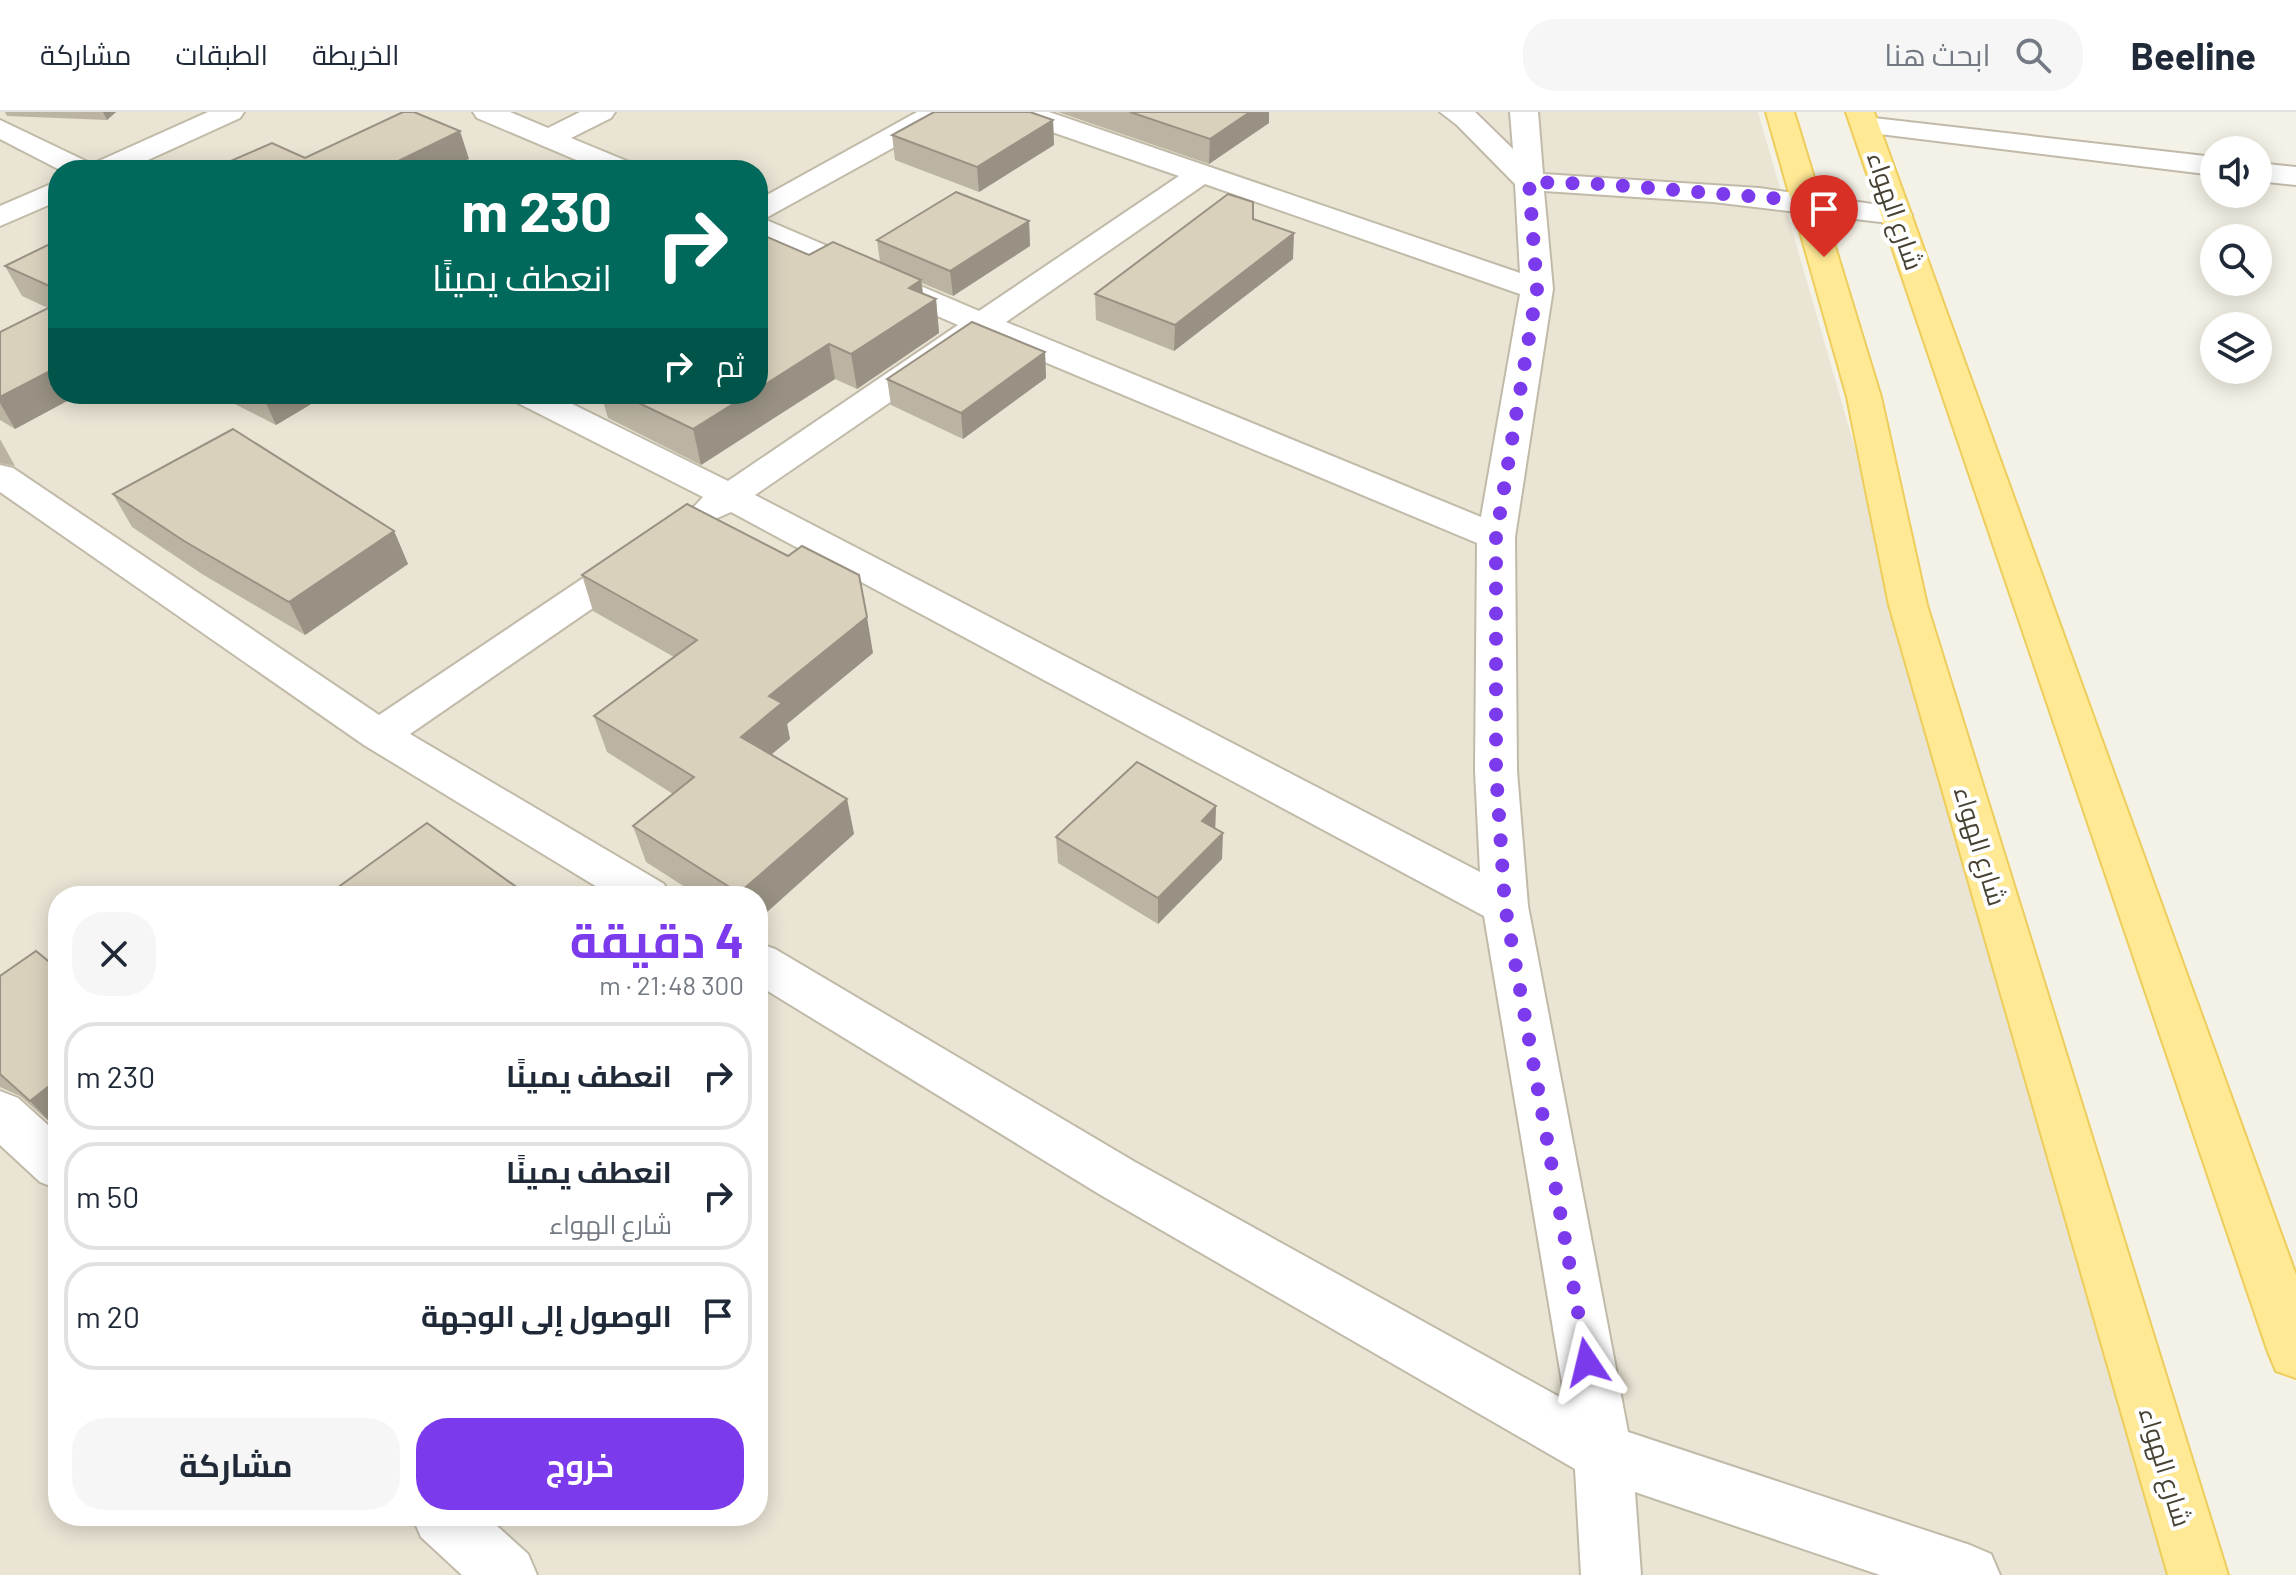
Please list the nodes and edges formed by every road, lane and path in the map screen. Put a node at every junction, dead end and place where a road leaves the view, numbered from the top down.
1 (230, 112) edge
2 (487, 112) edge
3 (601, 112) edge
4 (937, 112) edge
5 (1022, 112) edge
6 (1454, 112) edge
7 (1524, 112) edge
8 (1780, 112) edge
9 (1862, 118) edge
10 (0, 128) edge
11 (549, 138) junction
12 (62, 160) edge
13 (125, 160) edge
14 (601, 160) edge
15 (2200, 164) edge
16 (2272, 173) edge
17 (1201, 174) junction
18 (2296, 176) edge
19 (1529, 182) junction
20 (48, 195) edge
21 (1808, 201) junction
22 (768, 206) edge
23 (1897, 215) junction
24 (0, 217) edge
25 (768, 231) edge
26 (1537, 289) junction
27 (982, 324) junction
28 (546, 404) edge
29 (0, 476) edge
30 (729, 496) junction
31 (1496, 537) junction
32 (379, 735) junction
33 (631, 886) edge
34 (1505, 906) junction
35 (768, 968) edge
36 (0, 1113) edge
37 (48, 1157) edge
38 (2296, 1352) edge
39 (1603, 1453) junction
40 (453, 1526) edge
41 (507, 1575) edge
42 (1611, 1575) edge
43 (1970, 1575) edge
44 (2198, 1575) edge

1 - 13 street
2 - 11 street
3 - 11 street
4 - 22 street
5 - 17 street
6 - 19 street
7 - 19 street
8 - 21 main road, شارع الهواء
9 - 15 street
9 - 23 main road, شارع الهواء
10 - 12 street
11 - 14 street
16 - 18 street
17 - 26 street
17 - 27 street
19 - 21 street
19 - 26 street
20 - 24 street
21 - 23 street
21 - 44 main road, شارع الهواء
23 - 38 main road, شارع الهواء
25 - 27 street
26 - 31 street
27 - 30 street
27 - 31 street
28 - 30 street
29 - 32 street
30 - 32 street
30 - 34 street
31 - 34 street
32 - 33 street
34 - 39 street
35 - 39 street
36 - 37 street
39 - 42 street
39 - 43 street
40 - 41 street

